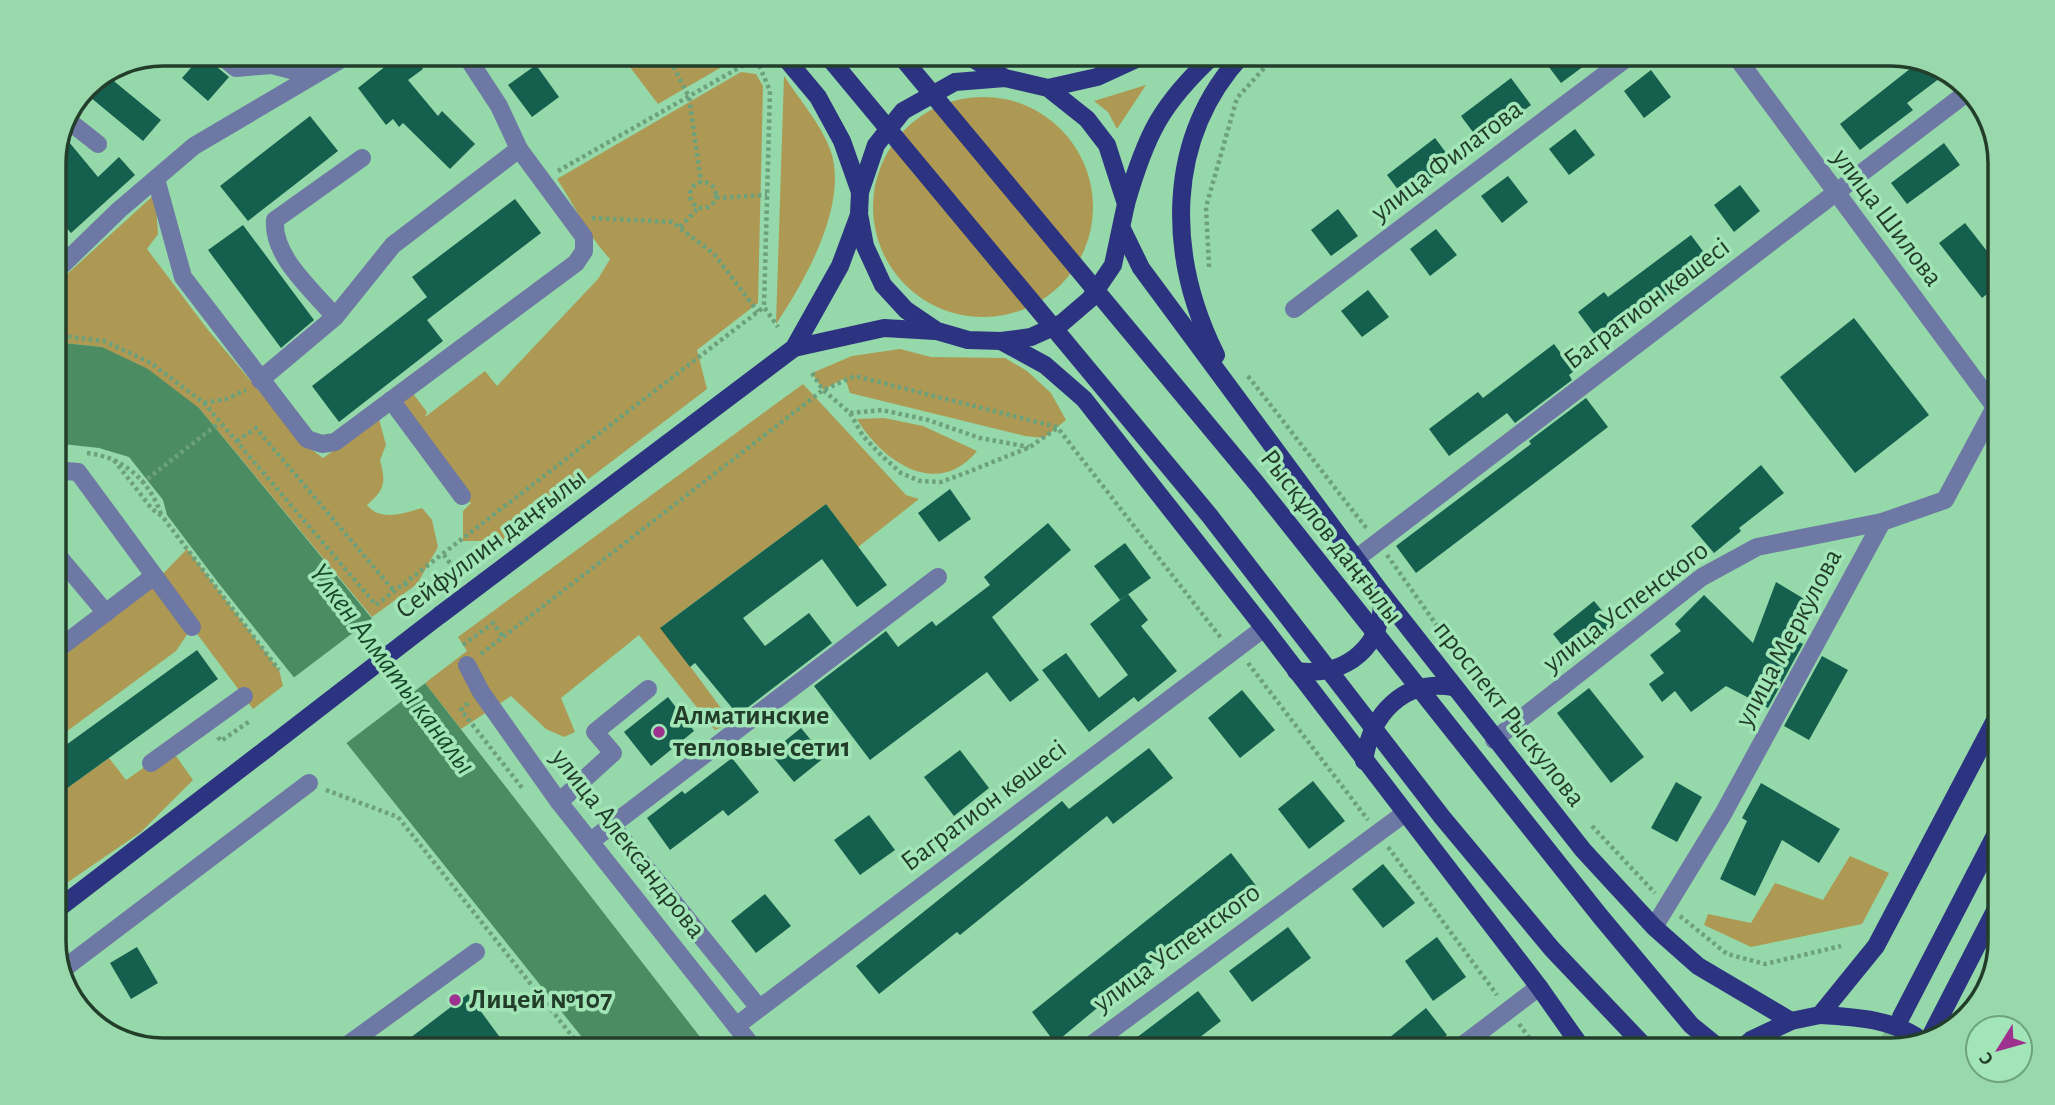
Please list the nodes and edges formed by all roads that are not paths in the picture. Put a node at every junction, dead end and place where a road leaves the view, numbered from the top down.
1 (234, 66) edge
2 (260, 66) edge
3 (276, 66) edge
4 (328, 66) edge
5 (473, 66) edge
6 (792, 66) edge
7 (836, 66) edge
8 (909, 66) edge
9 (985, 66) edge
10 (1121, 66) edge
11 (1202, 66) edge
12 (1234, 66) edge
13 (1616, 66) edge
14 (1743, 66) edge
15 (310, 75) junction
16 (1005, 78) junction
17 (1048, 88) junction
18 (1961, 97) edge
19 (75, 126) edge
20 (98, 144) dead end
21 (519, 149) junction
22 (362, 158) dead end
23 (156, 179) junction
24 (860, 192) junction
25 (1835, 193) junction
26 (1126, 204) junction
27 (859, 214) junction
28 (1122, 229) junction
29 (67, 261) edge
30 (1294, 309) dead end
31 (335, 317) junction
32 (937, 331) junction
33 (1001, 341) junction
34 (794, 348) junction
35 (260, 380) junction
36 (1233, 390) junction
37 (1988, 395) edge
38 (391, 400) junction
39 (1988, 425) edge
40 (67, 471) edge
41 (462, 496) dead end
42 (1882, 522) junction
43 (1357, 558) junction
44 (67, 566) edge
45 (154, 576) junction
46 (938, 576) dead end
47 (1382, 593) junction
48 (106, 612) junction
49 (192, 626) dead end
50 (1264, 628) junction
51 (67, 642) edge
52 (467, 665) road end
53 (1296, 671) junction
54 (1453, 687) junction
55 (649, 690) dead end
56 (244, 696) dead end
57 (1988, 734) edge
58 (1494, 740) junction
59 (1364, 761) junction
60 (151, 763) dead end
61 (309, 783) road end
62 (559, 802) junction
63 (1405, 813) junction
64 (612, 826) junction
65 (591, 841) junction
66 (1988, 849) edge
67 (67, 902) edge
68 (1988, 923) edge
69 (1654, 927) junction
70 (476, 952) dead end
71 (69, 964) edge
72 (1539, 987) junction
73 (759, 1008) junction
74 (1820, 1015) junction
75 (1901, 1017) tunnel mouth
76 (1791, 1021) junction
77 (736, 1026) junction
78 (1931, 1029) edge
79 (1918, 1035) edge
80 (356, 1039) edge
81 (746, 1039) edge
82 (1099, 1039) edge
83 (1471, 1039) edge
84 (1576, 1039) edge
85 (1638, 1039) edge
86 (1708, 1039) edge
87 (1753, 1039) edge

1 - 2 street
3 - 15 street
4 - 15 street
5 - 21 street
6 - 24 main road
7 - 85 main road, bridge
8 - 86 main road, Рысқұлов даңғылы, bridge
9 - 16 main road
10 - 17 main road
11 - 26 main road
12 - 36 main road
13 - 30 street, улица Филатова
14 - 25 street, улица Шилова
15 - 23 street
16 - 17 main road
16 - 24 main road
17 - 26 main road
18 - 25 street, Багратион көшесі
19 - 20 street
21 - 31 street
21 - 38 street
22 - 31 street
23 - 29 street
23 - 35 street
24 - 27 main road
25 - 37 street, улица Шилова
25 - 43 street, Багратион көшесі
26 - 28 main road
27 - 32 main road
27 - 34 main road, Сейфуллин даңғылы
28 - 33 main road
28 - 36 main road
31 - 35 street
32 - 33 main road
32 - 34 main road, Сейфуллин даңғылы
33 - 50 main road
34 - 67 main road, Сейфуллин даңғылы, bridge
35 - 38 street
36 - 43 main road, проспект Рыскулова
38 - 41 street
39 - 42 street
40 - 45 street
42 - 58 street, улица Успенского
42 - 69 street, улица Меркулова
43 - 47 main road, проспект Рыскулова
44 - 48 street
45 - 48 street
45 - 49 street
46 - 64 street
47 - 53 main road
47 - 54 main road, проспект Рыскулова
48 - 51 street
50 - 53 main road
50 - 73 street, Багратион көшесі
52 - 62 street, улица Александрова
53 - 59 main road
54 - 58 main road, проспект Рыскулова
54 - 59 main road
55 - 62 street
56 - 60 street
57 - 74 main road
58 - 69 main road, проспект Рыскулова
59 - 63 main road
61 - 71 street
62 - 65 street, улица Александрова
63 - 72 main road
63 - 82 street, улица Успенского
64 - 65 street
64 - 73 street
65 - 77 street, улица Александрова
66 - 75 main road
68 - 78 main road
69 - 76 main road, проспект Рыскулова
70 - 80 street
72 - 83 street
72 - 84 main road
73 - 77 street, Багратион көшесі
74 - 76 main road
74 - 79 main road, bridge
76 - 87 main road
77 - 81 street, улица Александрова

